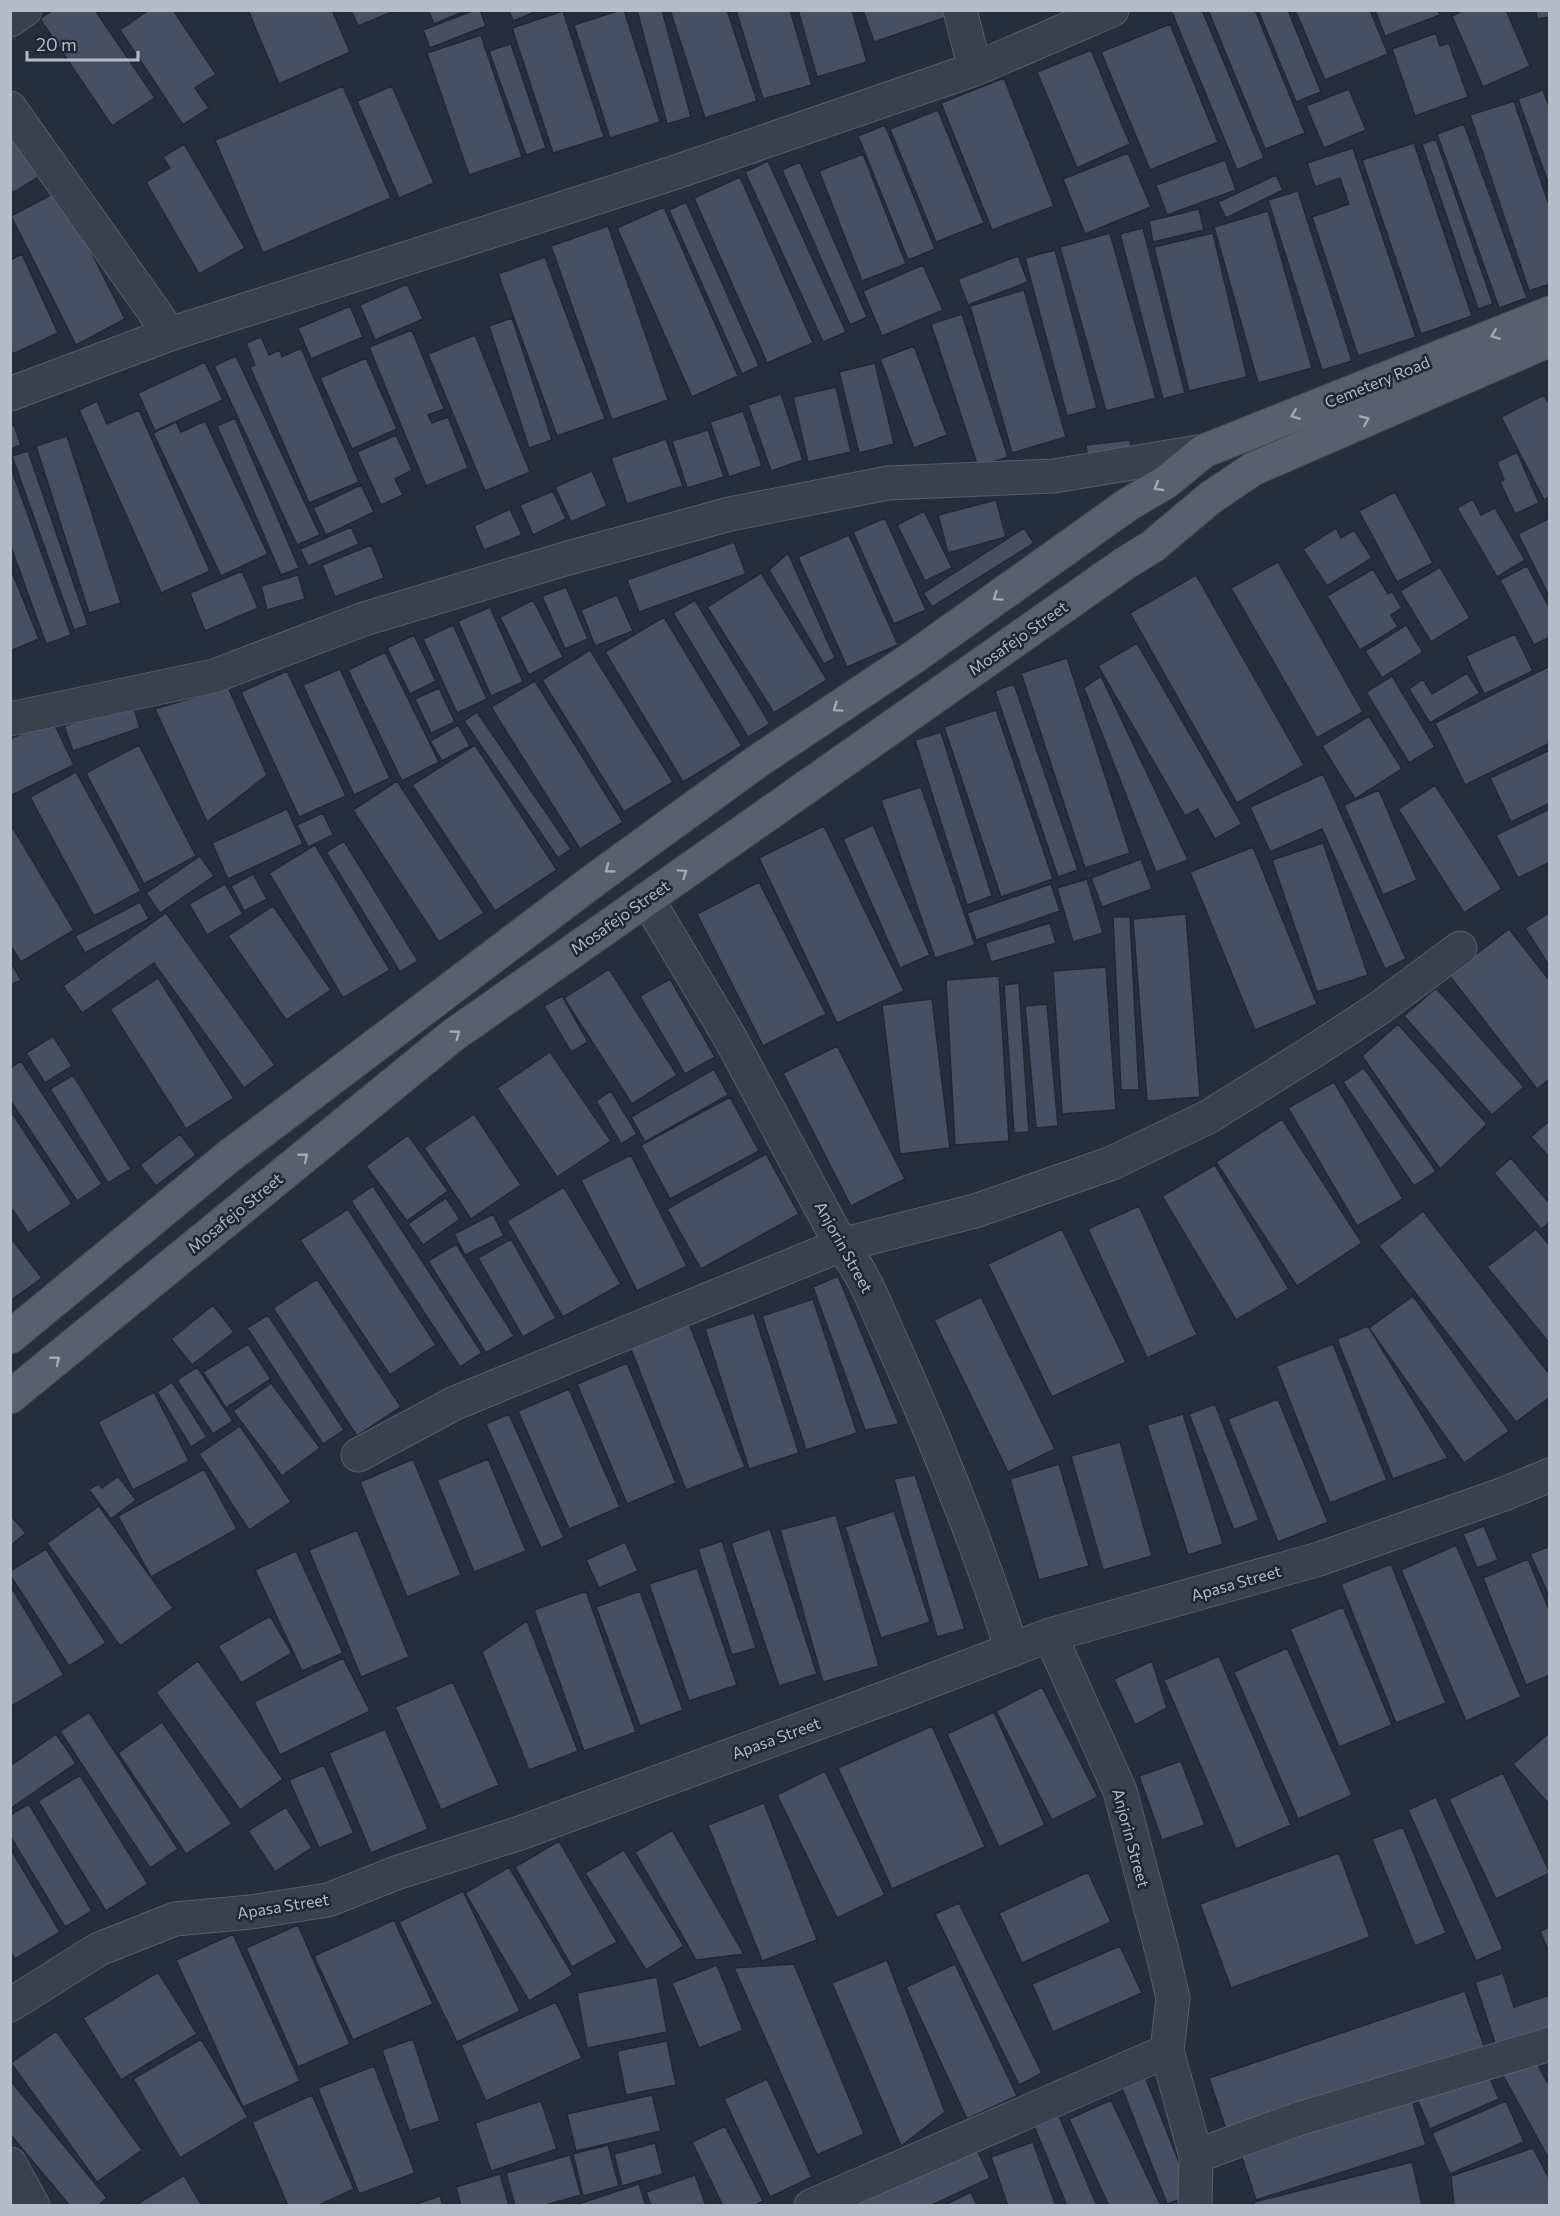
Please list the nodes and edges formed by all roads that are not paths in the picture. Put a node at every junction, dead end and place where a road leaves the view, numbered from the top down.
1 (25, 10) edge
2 (960, 10) edge
3 (1112, 10) edge
4 (10, 20) edge
5 (975, 69) junction
6 (10, 108) edge
7 (1550, 313) edge
8 (170, 334) junction
9 (1550, 340) edge
10 (10, 394) edge
11 (1204, 451) junction
12 (1253, 469) joint
13 (10, 719) edge
14 (758, 761) junction
15 (792, 796) junction
16 (647, 899) junction
17 (1460, 948) dead end
18 (841, 1245) junction
19 (10, 1338) edge
20 (10, 1397) edge
21 (358, 1455) dead end
22 (1550, 1475) edge
23 (1050, 1635) junction
24 (1012, 1650) junction
25 (10, 2005) edge
26 (1550, 2044) edge
27 (1167, 2051) junction
28 (1196, 2156) junction
29 (10, 2164) edge
30 (33, 2205) edge
31 (811, 2205) edge
32 (1195, 2205) edge

1 - 4 street
2 - 5 street
3 - 5 street
5 - 8 street
6 - 8 street
7 -> 11 main road, Cemetery Road
8 - 10 street
12 -> 9 main road, Cemetery Road
11 - 13 street
11 -> 14 main road
12 - 15 main road, Mosafejo Street
14 - 15 main road
14 -> 19 main road
16 -> 15 main road, Mosafejo Street
16 - 18 street, Anjorin Street
20 -> 16 main road, Mosafejo Street
17 - 18 street
18 - 21 street
18 - 24 street, Anjorin Street
22 - 23 street, Apasa Street
23 - 24 street, Apasa Street
23 - 27 street, Anjorin Street
24 - 25 street, Apasa Street
26 - 28 street
27 - 28 street
27 - 31 street
28 - 32 street
29 - 30 street

